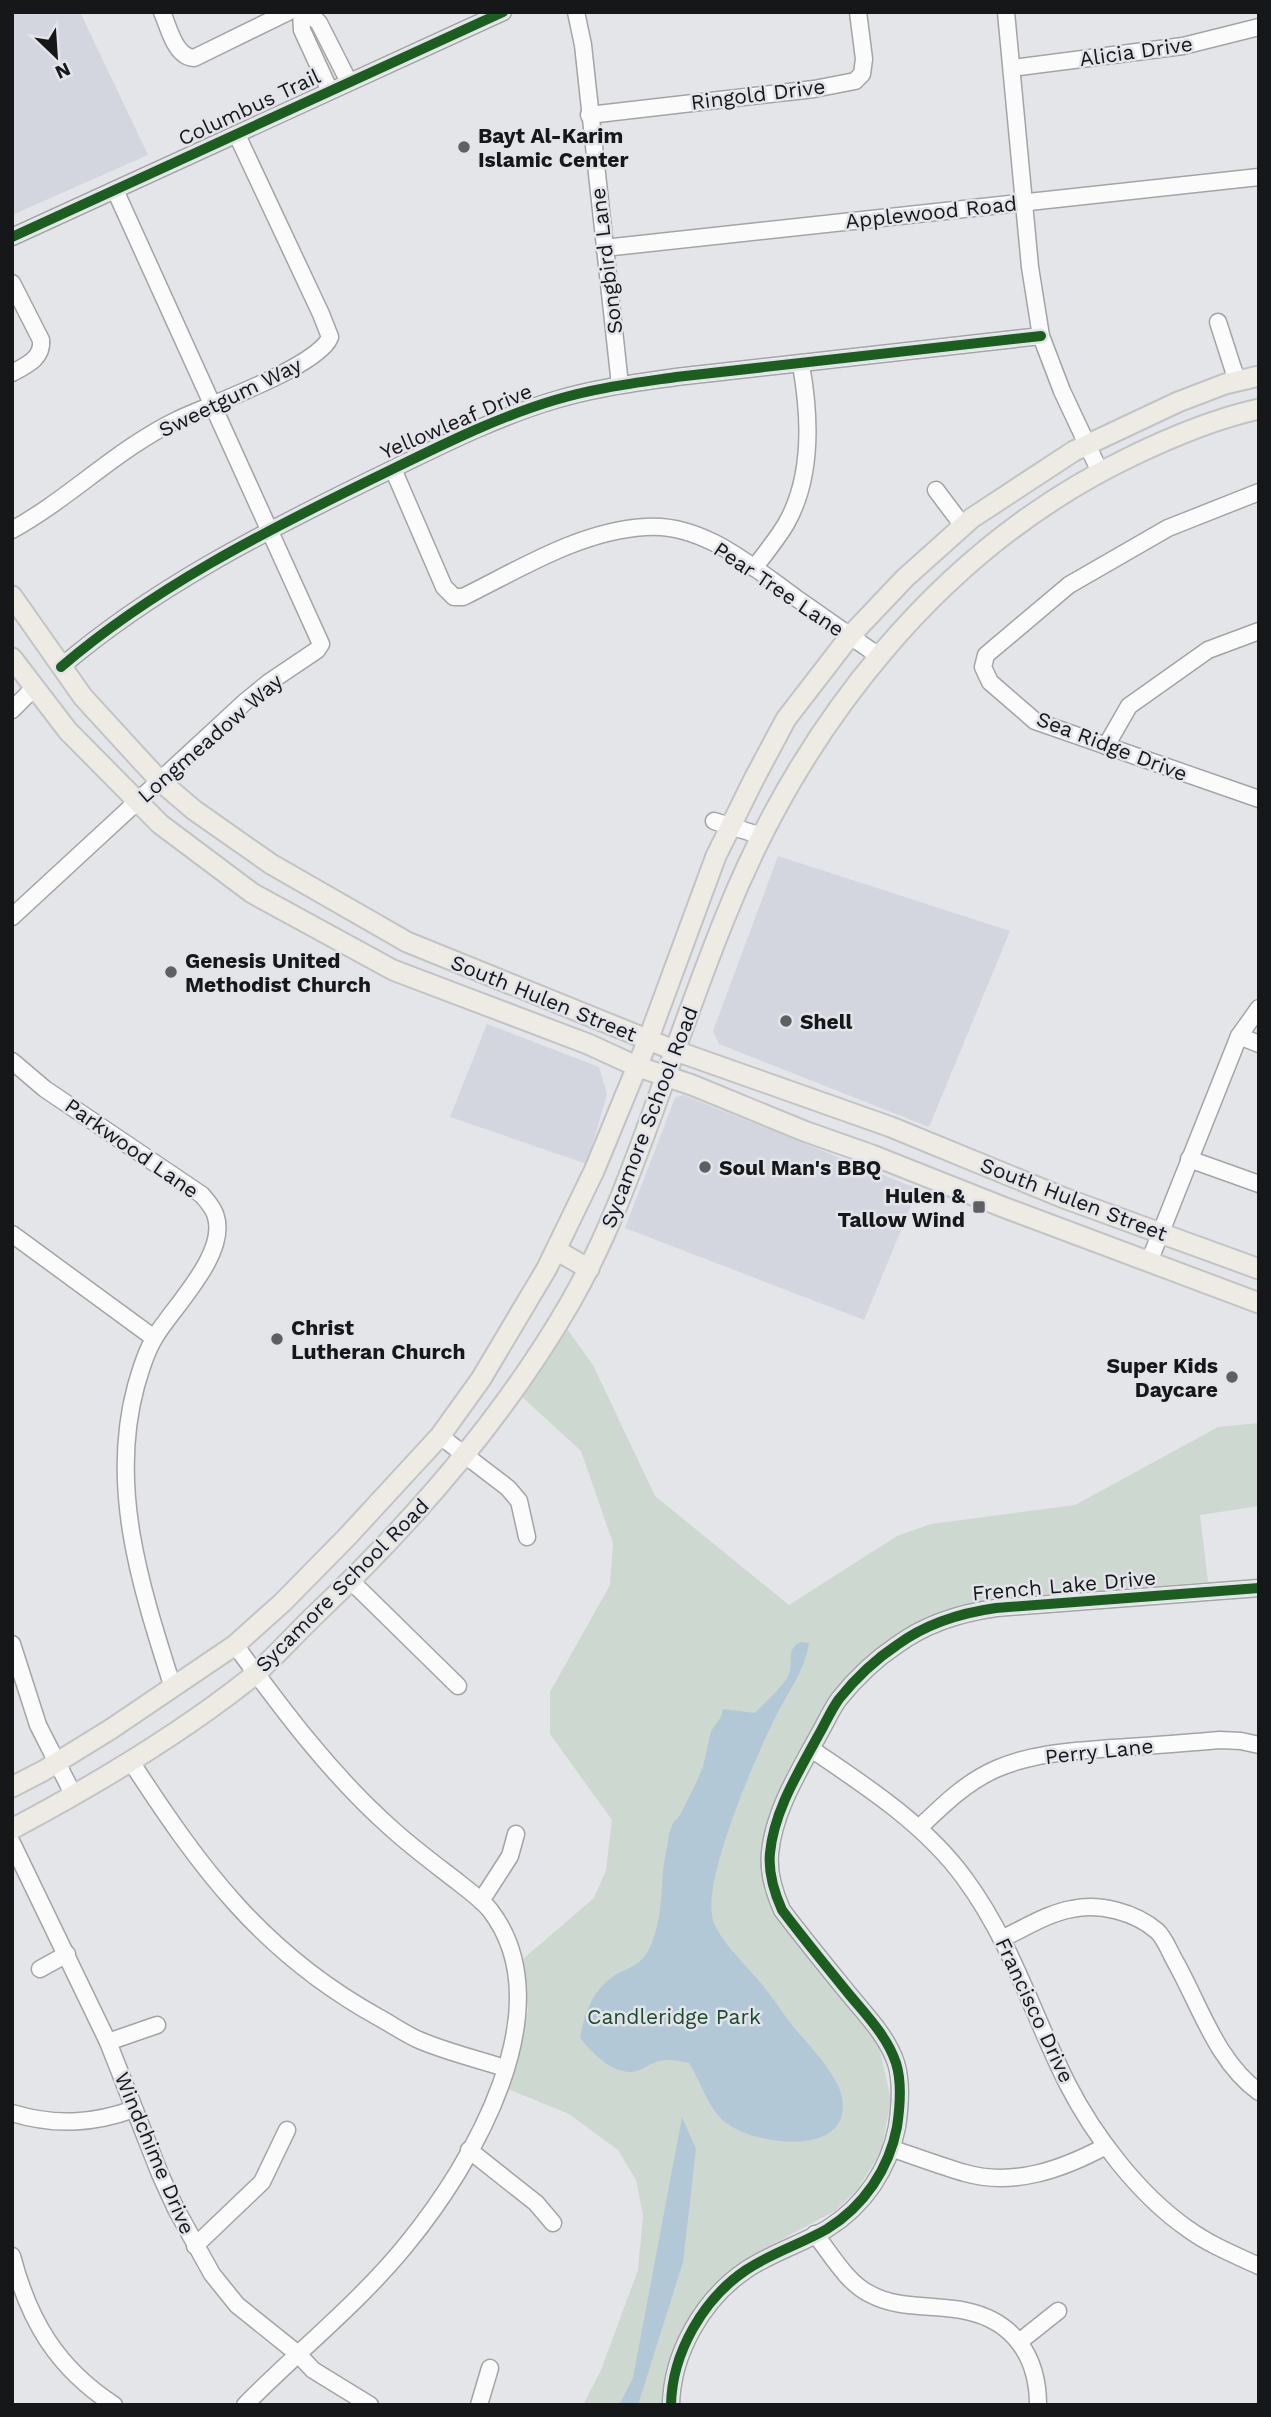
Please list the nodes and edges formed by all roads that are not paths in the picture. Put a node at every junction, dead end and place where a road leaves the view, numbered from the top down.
1 (162, 12) edge
2 (288, 12) edge
3 (301, 12) edge
4 (308, 12) edge
5 (503, 12) edge
6 (576, 12) edge
7 (858, 12) edge
8 (1006, 12) edge
9 (1259, 27) edge
10 (1012, 68) junction
11 (349, 82) junction
12 (330, 91) junction
13 (589, 115) junction
14 (237, 135) junction
15 (1259, 177) edge
16 (115, 190) junction
17 (1025, 202) junction
18 (12, 236) edge
19 (604, 248) junction
20 (12, 283) edge
21 (1218, 322) dead end
22 (1041, 336) junction
23 (801, 365) junction
24 (12, 373) edge
25 (1259, 376) edge
26 (1237, 382) junction
27 (620, 385) junction
28 (214, 404) junction
29 (1259, 410) edge
30 (1086, 444) junction
31 (393, 469) junction
32 (1100, 472) junction
33 (936, 490) dead end
34 (1259, 492) edge
35 (963, 526) junction
36 (12, 530) edge
37 (271, 530) junction
38 (754, 568) junction
39 (12, 596) edge
40 (1259, 631) edge
41 (850, 636) junction
42 (879, 656) junction
43 (12, 658) edge
44 (61, 667) junction
45 (34, 688) junction
46 (12, 710) edge
47 (1106, 746) junction
48 (160, 781) junction
49 (1259, 799) edge
50 (136, 801) junction
51 (723, 823) junction
52 (762, 836) junction
53 (12, 917) edge
54 (407, 942) junction
55 (393, 970) junction
56 (1259, 1008) edge
57 (1239, 1036) junction
58 (648, 1040) junction
59 (1259, 1044) edge
60 (676, 1051) junction
61 (12, 1061) edge
62 (636, 1066) junction
63 (665, 1076) junction
64 (847, 1110) junction
65 (837, 1143) junction
66 (1189, 1159) junction
67 (1018, 1178) junction
68 (1259, 1184) edge
69 (1003, 1207) junction
70 (1160, 1233) junction
71 (12, 1234) edge
72 (556, 1250) junction
73 (1149, 1262) junction
74 (589, 1269) junction
75 (1259, 1269) edge
76 (1259, 1303) edge
77 (154, 1338) junction
78 (440, 1436) junction
79 (465, 1454) junction
80 (527, 1537) dead end
81 (351, 1581) junction
82 (1259, 1588) edge
83 (12, 1644) edge
84 (235, 1645) junction
85 (256, 1673) junction
86 (458, 1686) dead end
87 (173, 1688) junction
88 (1259, 1745) edge
89 (811, 1749) junction
90 (130, 1760) junction
91 (55, 1764) junction
92 (12, 1787) edge
93 (73, 1794) junction
94 (919, 1828) junction
95 (12, 1829) edge
96 (516, 1834) dead end
97 (12, 1843) edge
98 (481, 1900) junction
99 (1003, 1938) junction
100 (67, 1954) junction
101 (40, 1969) dead end
102 (157, 2025) dead end
103 (108, 2042) junction
104 (505, 2068) junction
105 (1259, 2092) edge
106 (134, 2109) junction
107 (12, 2113) edge
108 (287, 2130) dead end
109 (1105, 2146) junction
110 (893, 2149) junction
111 (469, 2150) junction
112 (553, 2223) dead end
113 (815, 2235) junction
114 (195, 2246) junction
115 (12, 2256) edge
116 (1259, 2266) edge
117 (1058, 2311) dead end
118 (1019, 2342) junction
119 (298, 2354) junction
120 (490, 2368) dead end
121 (114, 2405) edge
122 (245, 2405) edge
123 (370, 2405) edge
124 (479, 2405) edge
125 (671, 2405) edge
126 (1038, 2405) edge

1 - 2 street
3 - 12 street
4 - 11 street
5 - 11 street, Columbus Trail
6 - 13 street, Songbird Lane
7 - 13 street, Ringold Drive
8 - 10 street
9 - 10 street, Alicia Drive
10 - 17 street
11 - 12 street, Columbus Trail
12 - 14 street, Columbus Trail
13 - 19 street, Songbird Lane
14 - 16 street, Columbus Trail
14 - 28 street, Sweetgum Way
15 - 17 street, Applewood Road
16 - 18 street, Columbus Trail
16 - 28 street, Longmeadow Way
17 - 19 street, Applewood Road
17 - 22 street
19 - 27 street, Songbird Lane
20 - 24 street
21 - 26 street
22 - 23 street, Yellowleaf Drive
22 - 30 street
23 - 27 street, Yellowleaf Drive
23 - 38 street
25 - 26 main road, Sycamore School Road
26 - 30 main road, Sycamore School Road
27 - 31 street, Yellowleaf Drive
28 - 36 street, Sweetgum Way
28 - 37 street, Longmeadow Way
29 - 32 main road, Sycamore School Road
30 - 32 street
30 - 35 main road, Sycamore School Road
31 - 37 street, Yellowleaf Drive
31 - 38 street, Pear Tree Lane
32 - 42 main road, Sycamore School Road
33 - 35 street
34 - 47 street, Sea Ridge Drive
35 - 41 main road, Sycamore School Road
37 - 44 street, Yellowleaf Drive
37 - 48 street, Longmeadow Way
38 - 41 street, Pear Tree Lane
39 - 44 main road, South Hulen Street
40 - 47 street
41 - 42 street, Pear Tree Lane
41 - 51 main road, Sycamore School Road
42 - 52 main road, Sycamore School Road
43 - 45 main road, South Hulen Street
44 - 48 main road, South Hulen Street
45 - 46 street
45 - 50 main road, South Hulen Street
47 - 49 street, Sea Ridge Drive
48 - 50 street, Longmeadow Way
48 - 54 main road, South Hulen Street
50 - 53 street, Longmeadow Way
50 - 55 main road, South Hulen Street
51 - 52 street
51 - 58 main road, Sycamore School Road
52 - 60 main road, Sycamore School Road
54 - 55 main road
54 - 58 main road, South Hulen Street
55 - 62 main road, South Hulen Street
56 - 57 street
57 - 59 street
57 - 66 street
58 - 60 main road, South Hulen Street
58 - 62 main road, Sycamore School Road
60 - 63 main road, Sycamore School Road
60 - 64 main road, South Hulen Street
61 - 77 street, Parkwood Lane
62 - 63 main road, South Hulen Street
62 - 72 main road, Sycamore School Road
63 - 65 main road, South Hulen Street
63 - 74 main road, Sycamore School Road
64 - 65 main road
64 - 67 main road, South Hulen Street
65 - 69 main road, South Hulen Street
66 - 68 street
66 - 70 street
67 - 69 main road
67 - 70 main road, South Hulen Street
69 - 73 main road, South Hulen Street
70 - 73 street
70 - 75 main road, South Hulen Street
71 - 77 street
72 - 74 main road
72 - 78 main road, Sycamore School Road
73 - 76 main road, South Hulen Street
74 - 79 main road, Sycamore School Road
77 - 87 street, Parkwood Lane
78 - 79 street
78 - 84 main road, Sycamore School Road
79 - 80 street
79 - 81 main road, Sycamore School Road
81 - 85 main road, Sycamore School Road
81 - 86 street
82 - 89 street, French Lake Drive
83 - 91 street
84 - 85 street
84 - 87 main road, Sycamore School Road
85 - 90 main road, Sycamore School Road
85 - 98 street
87 - 91 main road, Sycamore School Road
88 - 94 street, Perry Lane
89 - 94 street, Francisco Drive
89 - 110 street, French Lake Drive
90 - 93 main road, Sycamore School Road
90 - 104 street
91 - 92 main road, Sycamore School Road
91 - 93 street
93 - 95 main road, Sycamore School Road
94 - 99 street, Francisco Drive
96 - 98 street
97 - 100 street, Windchime Drive
98 - 104 street
99 - 105 street
99 - 109 street, Francisco Drive
100 - 101 street
100 - 103 street, Windchime Drive
102 - 103 street
103 - 106 street, Windchime Drive
104 - 111 street
106 - 107 street
106 - 114 street, Windchime Drive
108 - 114 street
109 - 110 street
109 - 116 street, Francisco Drive
110 - 113 street, French Lake Drive
111 - 112 street
111 - 119 street
113 - 118 street
113 - 125 street, French Lake Drive
114 - 119 street, Windchime Drive
115 - 121 street
117 - 118 street
118 - 126 street
119 - 122 street
119 - 123 street, Windchime Drive
120 - 124 street

